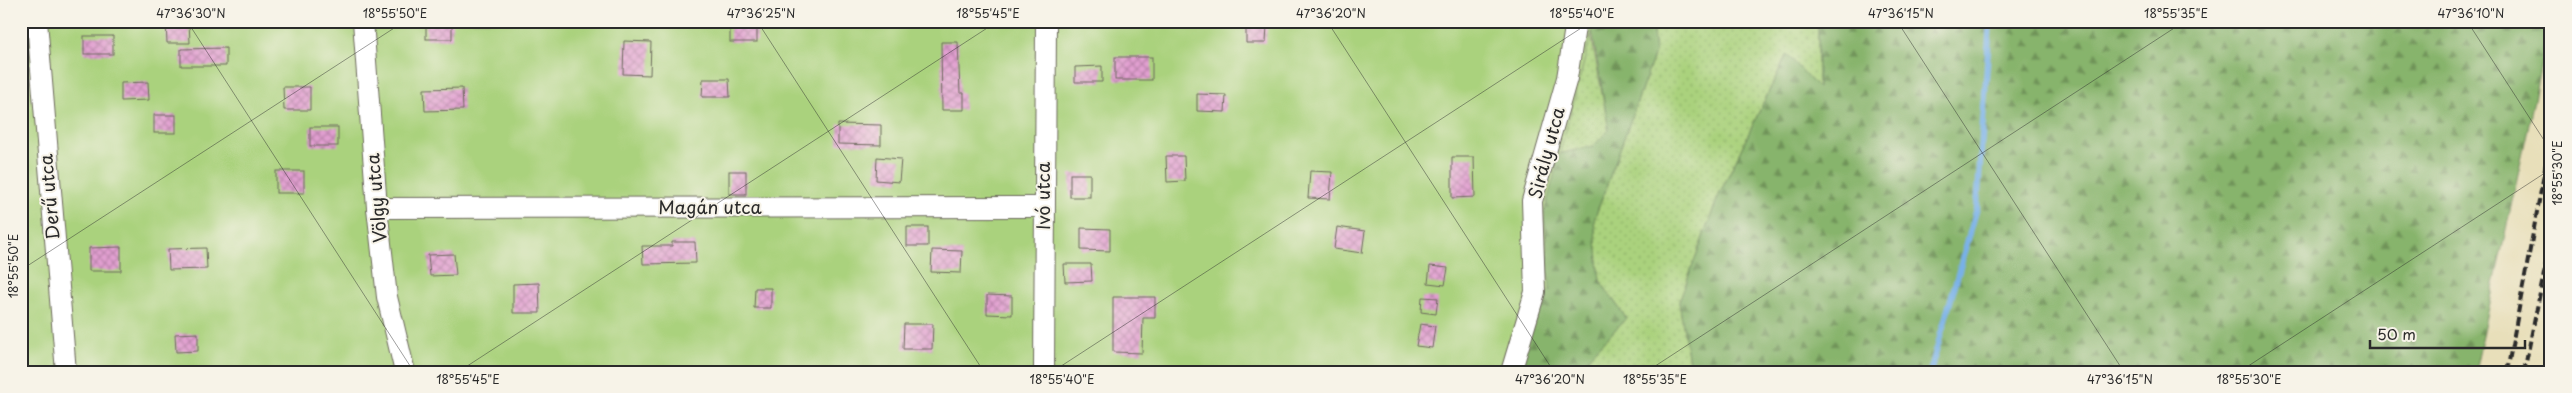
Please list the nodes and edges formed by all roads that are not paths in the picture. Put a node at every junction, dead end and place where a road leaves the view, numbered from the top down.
1 (37, 21) edge
2 (363, 21) edge
3 (1046, 21) edge
4 (1576, 21) edge
5 (1043, 207) junction
6 (377, 208) junction
7 (66, 372) edge
8 (405, 372) edge
9 (1044, 372) edge
10 (1511, 372) edge

1 - 7 street, Derű utca
2 - 6 street, Völgy utca
3 - 5 street, Ivó utca
4 - 10 street, Sirály utca
5 - 6 street, Magán utca
5 - 9 street, Ivó utca
6 - 8 street, Völgy utca

